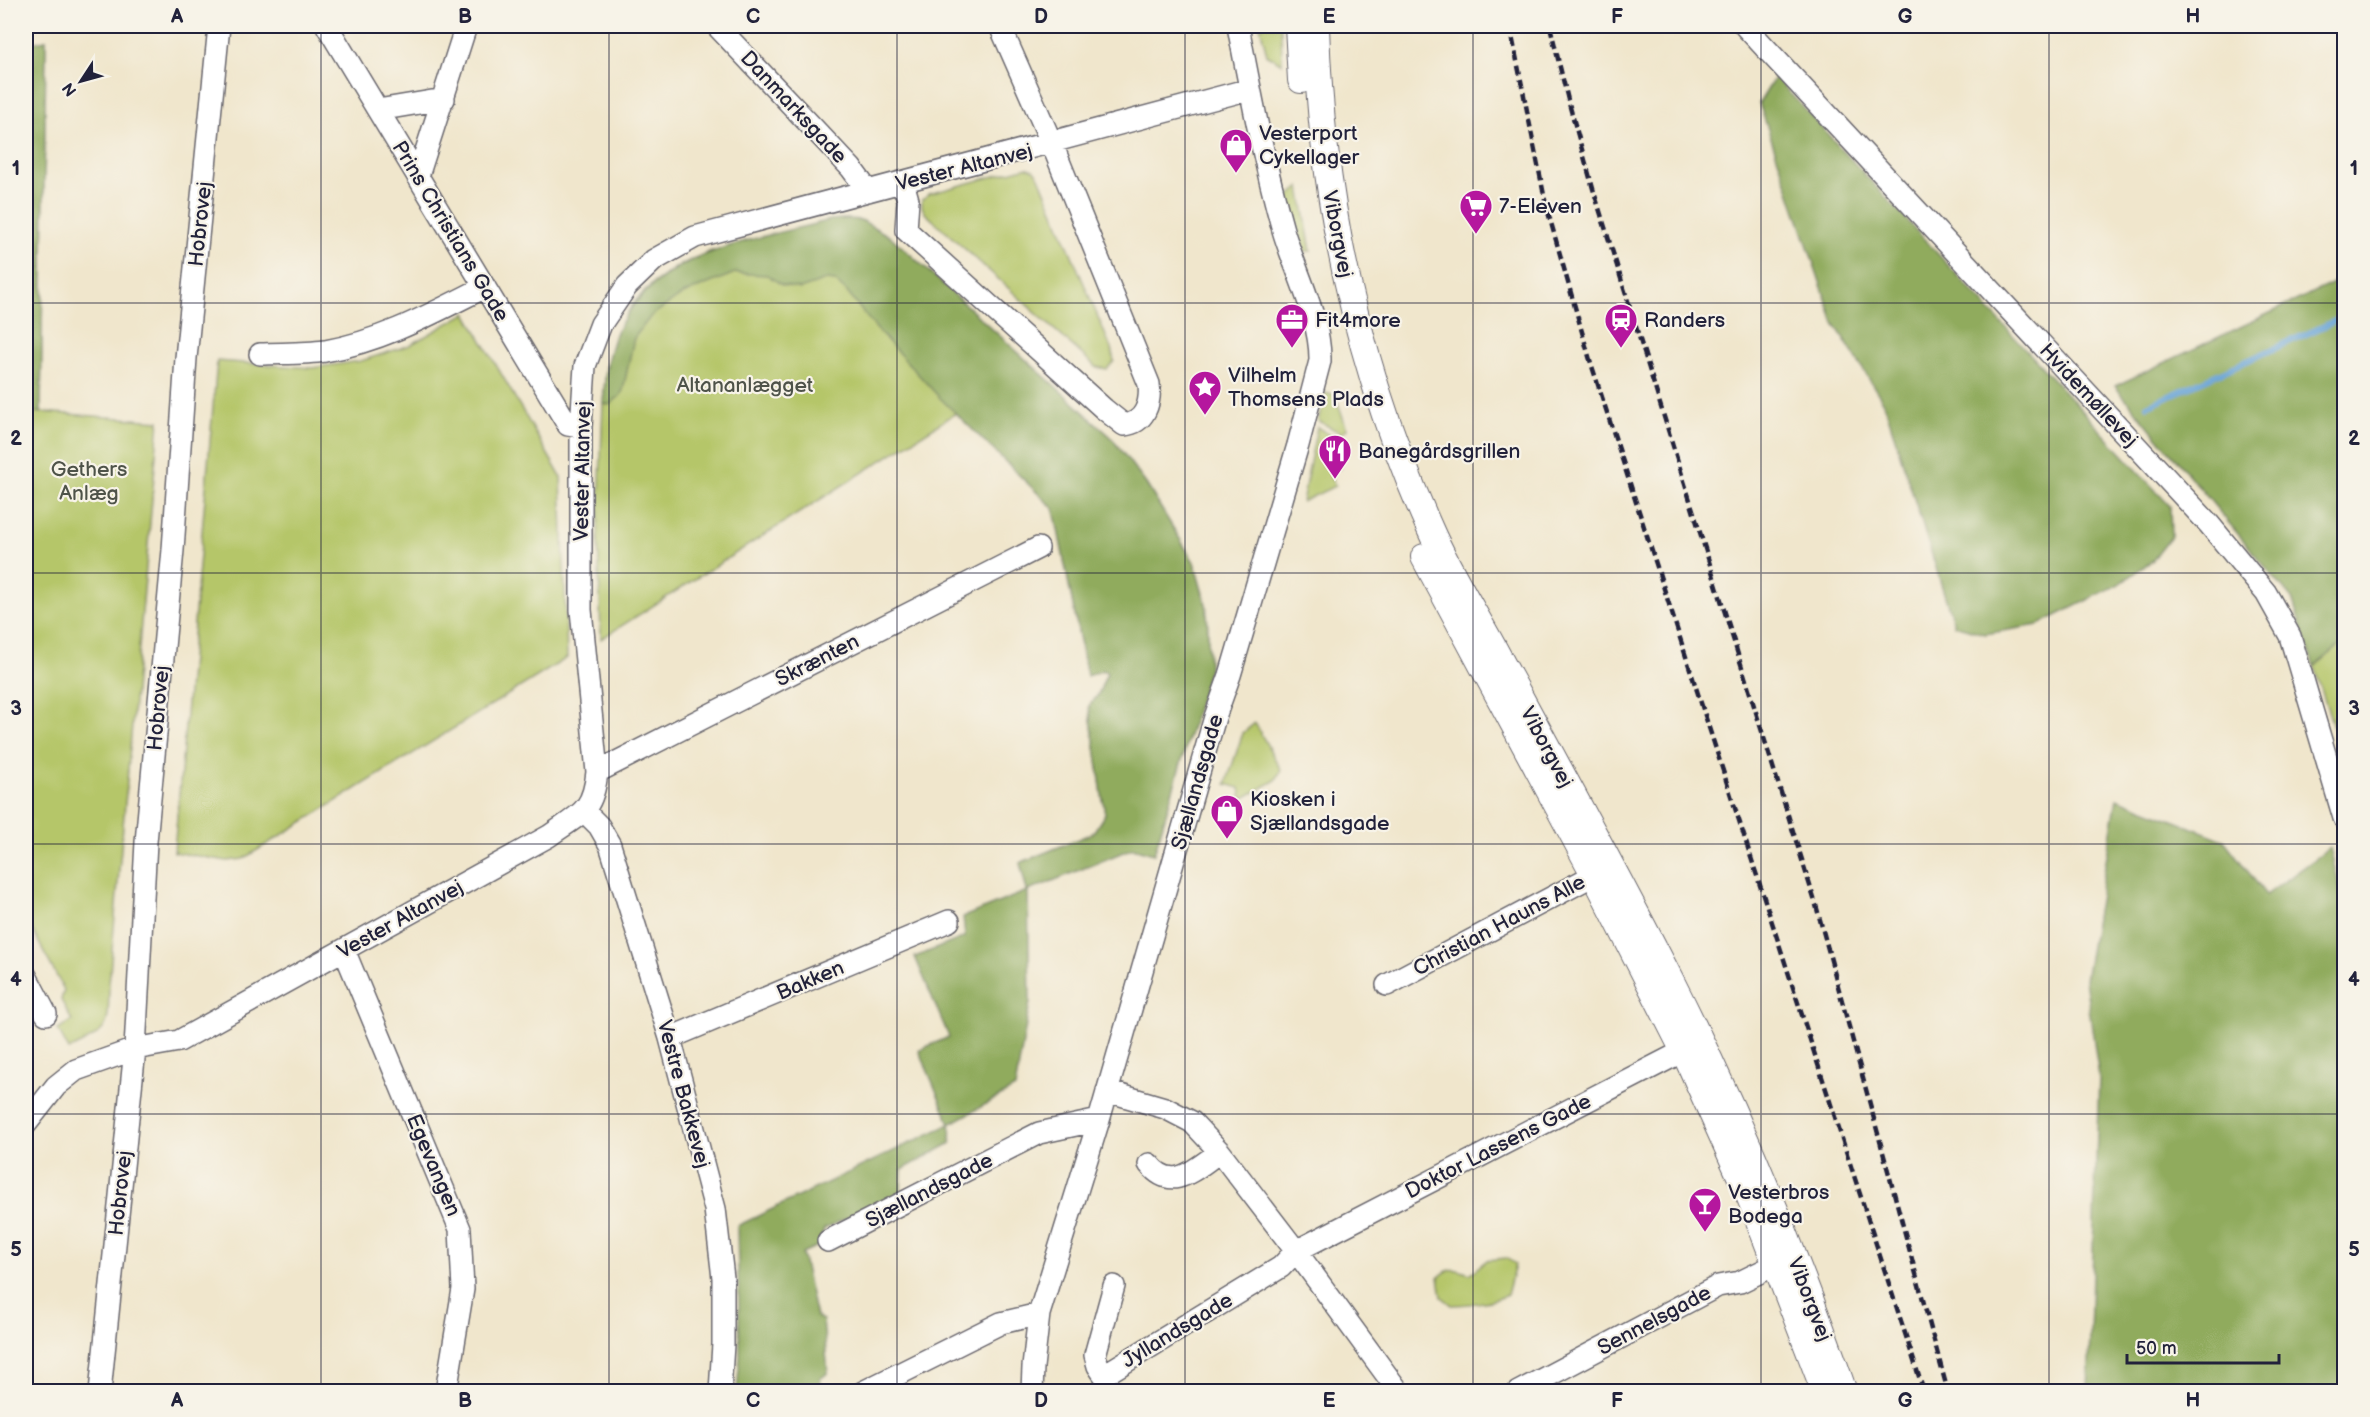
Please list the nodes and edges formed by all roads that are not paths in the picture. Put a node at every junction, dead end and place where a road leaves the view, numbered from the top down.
1 (219, 26) edge
2 (327, 26) edge
3 (466, 26) edge
4 (717, 26) edge
5 (1000, 26) edge
6 (1238, 26) edge
7 (1298, 26) edge
8 (1316, 26) edge
9 (1745, 26) edge
10 (1250, 90) junction
11 (1310, 90) junction
12 (444, 99) junction
13 (378, 110) junction
14 (1052, 144) junction
15 (418, 176) junction
16 (903, 182) junction
17 (867, 191) junction
18 (485, 287) junction
19 (260, 354) dead end
20 (581, 427) junction
21 (1038, 548) dead end
22 (597, 772) junction
23 (584, 811) junction
24 (2344, 818) edge
25 (1602, 870) junction
26 (949, 921) dead end
27 (344, 950) junction
28 (26, 976) edge
29 (1387, 985) dead end
30 (46, 1014) dead end
31 (670, 1038) junction
32 (1692, 1047) junction
33 (135, 1049) junction
34 (1107, 1091) junction
35 (1099, 1120) junction
36 (26, 1124) edge
37 (1220, 1152) junction
38 (1149, 1164) dead end
39 (828, 1242) dead end
40 (1296, 1251) junction
41 (1785, 1260) junction
42 (1114, 1286) dead end
43 (1039, 1314) junction
44 (100, 1392) edge
45 (446, 1392) edge
46 (720, 1392) edge
47 (863, 1392) edge
48 (1032, 1392) edge
49 (1399, 1392) edge
50 (1518, 1392) edge
51 (1825, 1392) edge
52 (1844, 1392) edge

1 - 33 street, Hobrovej
2 - 13 street, Prins Christians Gade
3 - 12 street
4 - 17 street, Danmarksgade
5 - 14 street
6 - 10 street, Sjællandsgade
7 - 11 main road
8 - 11 main road
9 - 24 street, Hvidemøllevej
10 - 14 street, Vester Altanvej
10 - 34 street, Sjællandsgade
11 - 25 main road, Viborgvej
12 - 13 street
12 - 15 street
13 - 15 street, Prins Christians Gade
14 - 16 street, Vester Altanvej
14 - 16 street
15 - 18 street, Prins Christians Gade
16 - 17 street, Vester Altanvej
17 - 20 street, Vester Altanvej
18 - 19 street
18 - 20 street, Prins Christians Gade
20 - 22 street, Vester Altanvej
21 - 22 street, Skrænten
22 - 23 street, Vester Altanvej
23 - 27 street, Vester Altanvej
23 - 31 street, Vestre Bakkevej
25 - 29 street, Christian Hauns Alle
25 - 32 main road, Viborgvej
26 - 31 street, Bakken
27 - 33 street, Vester Altanvej
27 - 45 street, Egevangen
28 - 30 street
31 - 46 street, Vestre Bakkevej
32 - 40 street, Doktor Lassens Gade
32 - 41 main road, Viborgvej
33 - 36 street, Vester Altanvej
33 - 44 street, Hobrovej
34 - 35 street, Sjællandsgade
34 - 37 street
35 - 39 street, Sjællandsgade
35 - 43 street, Sjællandsgade
37 - 38 street
37 - 40 street
40 - 42 street, Jyllandsgade
40 - 49 street
41 - 50 street, Sennelsgade
41 - 51 main road, Viborgvej
41 - 52 main road, Viborgvej
43 - 47 street
43 - 48 street, Sjællandsgade

